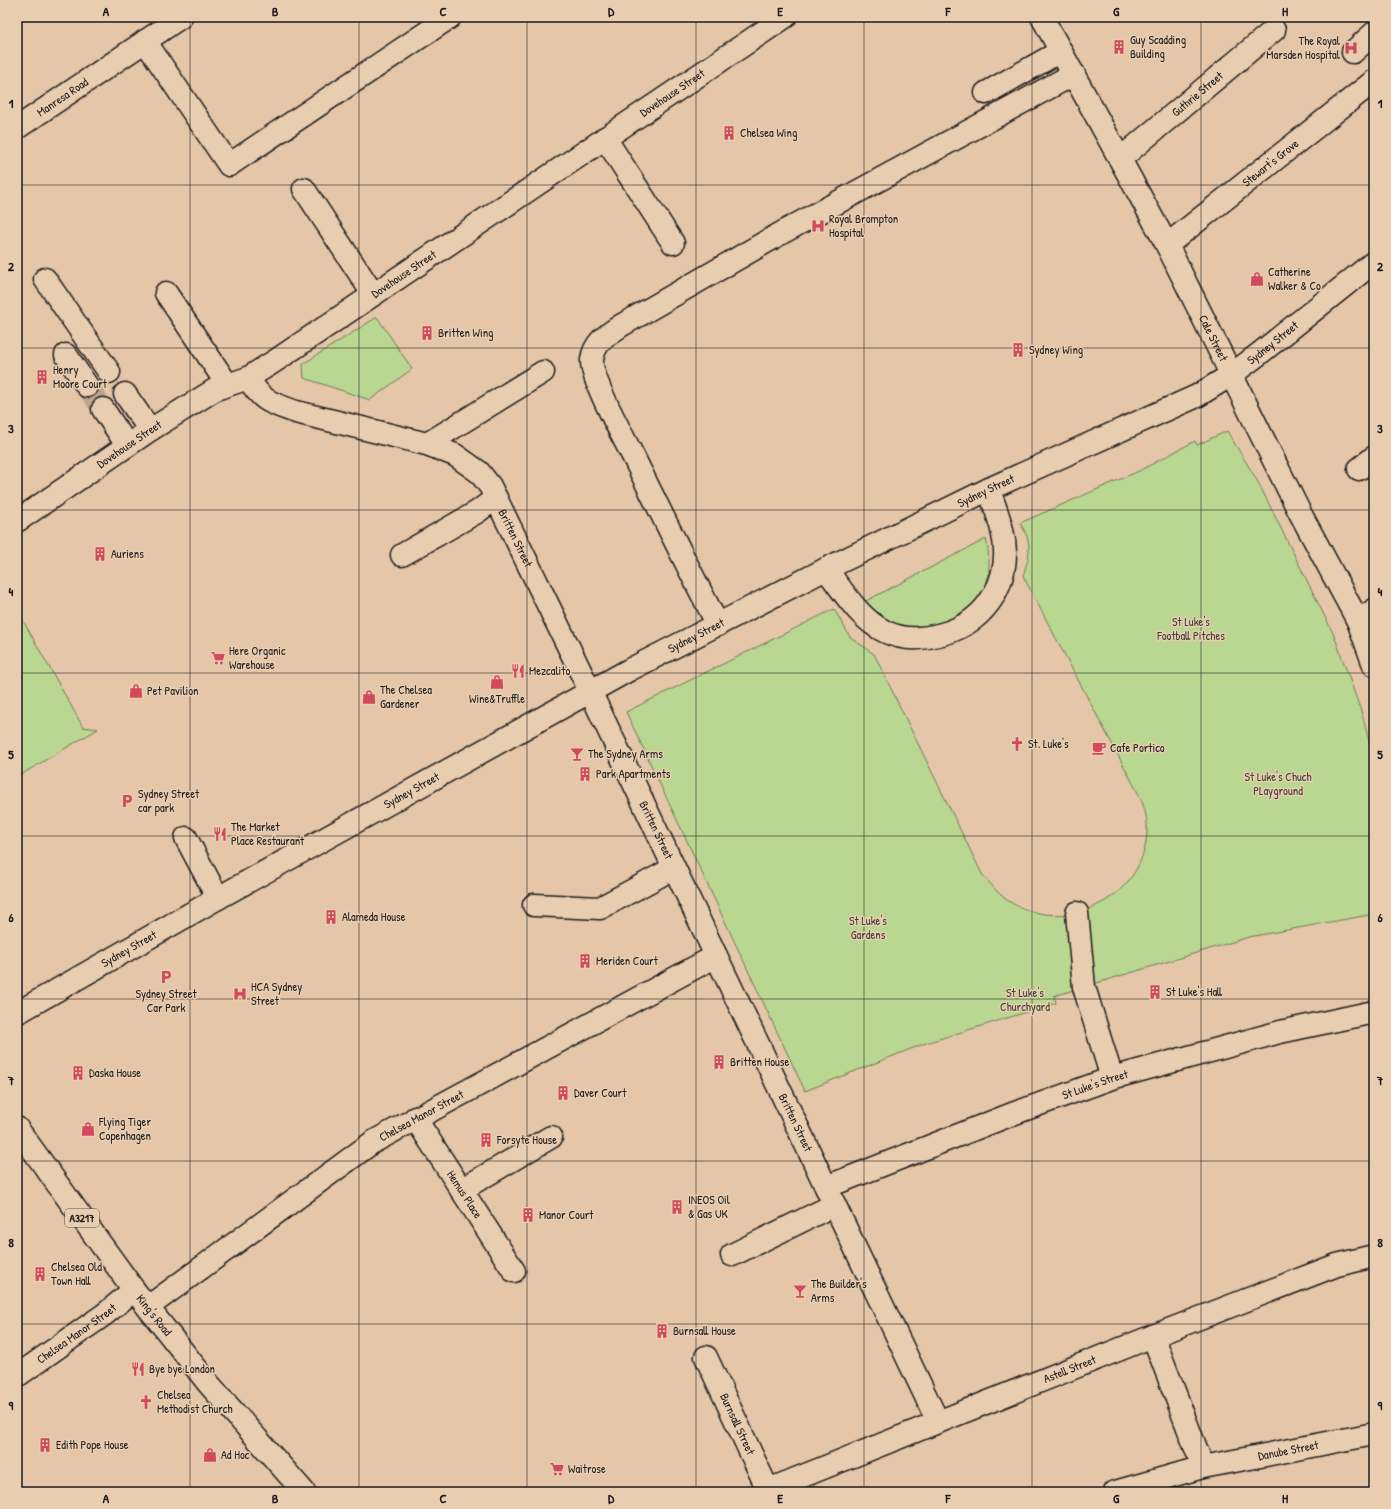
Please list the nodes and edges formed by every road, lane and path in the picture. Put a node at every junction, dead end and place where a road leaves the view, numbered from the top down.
1 (181, 17) edge
2 (450, 17) edge
3 (785, 17) edge
4 (1034, 20) edge
5 (1274, 30) dead end
6 (1374, 33) edge
7 (145, 41) junction
8 (1061, 51) junction
9 (1353, 52) dead end
10 (1074, 74) junction
11 (1374, 81) edge
12 (986, 93) dead end
13 (17, 128) edge
14 (604, 138) junction
15 (1120, 159) junction
16 (304, 189) dead end
17 (673, 243) dead end
18 (1167, 245) junction
19 (1374, 262) edge
20 (45, 279) dead end
21 (166, 293) dead end
22 (373, 294) junction
23 (66, 355) dead end
24 (109, 372) dead end
25 (543, 372) dead end
26 (1231, 375) junction
27 (248, 378) junction
28 (226, 384) junction
29 (87, 386) tunnel mouth
30 (125, 394) dead end
31 (103, 409) tunnel mouth
32 (150, 430) junction
33 (427, 444) junction
34 (127, 445) junction
35 (989, 489) junction
36 (496, 498) junction
37 (17, 521) edge
38 (402, 555) dead end
39 (826, 569) junction
40 (1366, 615) edge
41 (718, 625) junction
42 (1374, 664) edge
43 (590, 691) junction
44 (186, 838) dead end
45 (674, 868) junction
46 (218, 898) junction
47 (534, 905) dead end
48 (1078, 913) dead end
49 (716, 956) junction
50 (1374, 1012) edge
51 (17, 1013) edge
52 (1112, 1078) junction
53 (415, 1118) junction
54 (17, 1128) edge
55 (551, 1137) dead end
56 (461, 1190) junction
57 (830, 1196) junction
58 (732, 1255) dead end
59 (1374, 1256) edge
60 (514, 1272) dead end
61 (134, 1290) junction
62 (148, 1307) junction
63 (1153, 1336) junction
64 (706, 1357) dead end
65 (17, 1376) edge
66 (938, 1422) junction
67 (1374, 1434) edge
68 (1203, 1467) junction
69 (768, 1491) edge
70 (304, 1492) edge
71 (1115, 1492) edge

1 - 7 street, Manresa Road
2 - 7 street
3 - 14 street, Dovehouse Street
4 - 8 street, Cale Street
5 - 15 street, Guthrie Street
6 - 9 street
7 - 13 street, Manresa Road
8 - 10 street, Cale Street
8 - 12 street
10 - 15 street, Cale Street
10 - 41 street
11 - 18 street, Stewart's Grove
14 - 17 street
14 - 22 street, Dovehouse Street
15 - 18 street, Cale Street
16 - 22 street
18 - 26 street, Cale Street
19 - 26 street, Sydney Street
20 - 24 street
21 - 28 street
22 - 27 street, Dovehouse Street
23 - 29 street
25 - 33 street
26 - 35 street, Sydney Street
26 - 40 street, Cale Street
27 - 28 street, Dovehouse Street
27 - 33 street, Britten Street
28 - 32 street, Dovehouse Street
30 - 32 street
31 - 34 street
32 - 34 street, Dovehouse Street
33 - 36 street, Britten Street
34 - 37 street, Dovehouse Street
35 - 39 street, Sydney Street
35 - 39 street
36 - 38 street
36 - 43 street, Britten Street
39 - 41 street, Sydney Street
40 - 42 street, Cale Street
41 - 43 street, Sydney Street
43 - 45 street, Britten Street
43 - 46 street, Sydney Street
44 - 46 street
45 - 47 street
45 - 49 street, Britten Street
46 - 51 street, Sydney Street
48 - 52 street
49 - 53 street, Chelsea Manor Street
49 - 57 street, Britten Street
50 - 52 street, St Luke's Street
52 - 57 street, St Luke's Street
53 - 56 street, Hemus Place
53 - 62 street, Chelsea Manor Street
54 - 61 street, King's Road / A3217
55 - 56 street
56 - 60 street, Hemus Place
57 - 58 street, St Luke's Street
57 - 66 street, Britten Street
59 - 63 street, Astell Street
61 - 62 street, King's Road / A3217
61 - 65 street, Chelsea Manor Street
62 - 70 street, King's Road / A3217
63 - 66 street, Astell Street
63 - 68 street
64 - 69 street, Burnsall Street
66 - 69 street, Astell Street
67 - 68 street, Danube Street
68 - 71 street, Danube Street

